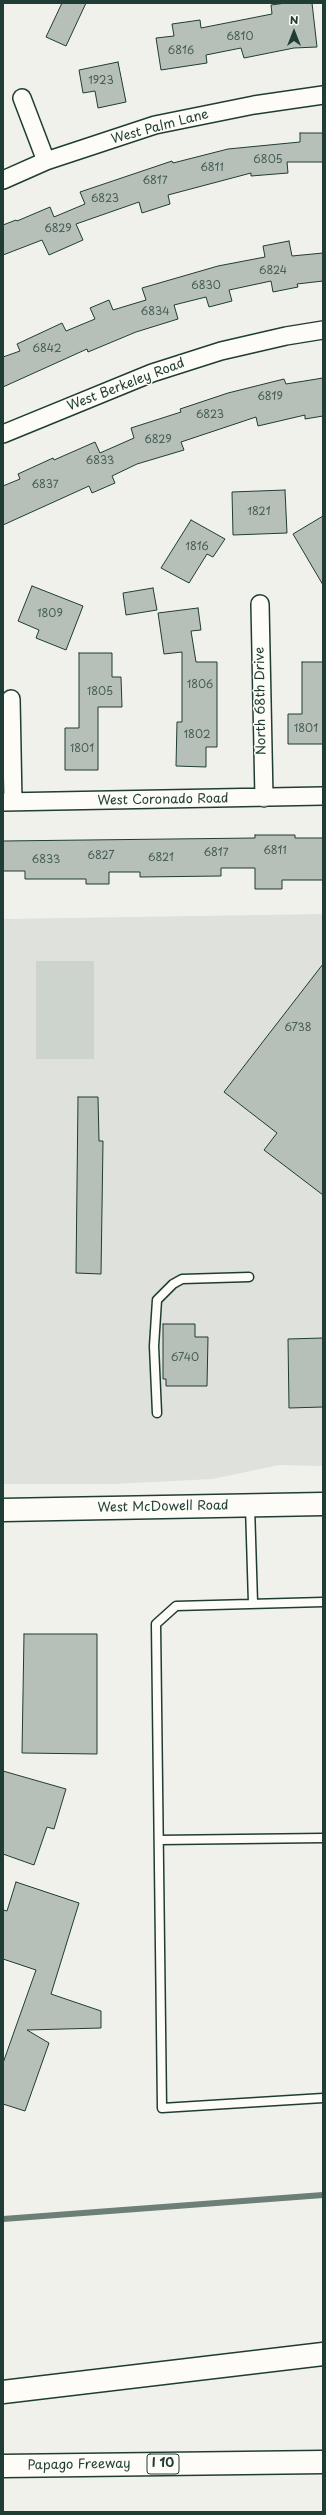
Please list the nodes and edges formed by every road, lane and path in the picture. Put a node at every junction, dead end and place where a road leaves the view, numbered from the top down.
1 (323, 95) edge
2 (22, 98) dead end
3 (46, 161) junction
4 (3, 180) edge
5 (323, 330) edge
6 (3, 434) edge
7 (260, 604) dead end
8 (12, 699) dead end
9 (323, 796) edge
10 (264, 798) junction
11 (8, 802) edge
12 (249, 1277) dead end
13 (157, 1414) dead end
14 (323, 1504) edge
15 (250, 1506) junction
16 (3, 1510) edge
17 (323, 1602) edge
18 (253, 1603) junction
19 (323, 1838) edge
20 (159, 1840) junction
21 (323, 2098) edge
22 (323, 2354) edge
23 (3, 2392) edge
24 (323, 2462) edge
25 (3, 2466) edge

1 - 3 street, West Palm Lane
2 - 3 street
3 - 4 street, West Palm Lane
5 - 6 street, West Berkeley Road
7 - 10 street, North 68th Drive
8 - 11 street
9 - 10 street, West Coronado Road
10 - 11 street, West Coronado Road
12 - 13 lane
14 - 15 main road, West McDowell Road
15 - 16 main road, West McDowell Road
15 - 18 lane
17 - 18 lane
18 - 20 lane
19 - 20 lane
20 - 21 lane
22 - 23 main road
24 - 25 main road, Papago Freeway / I 10

